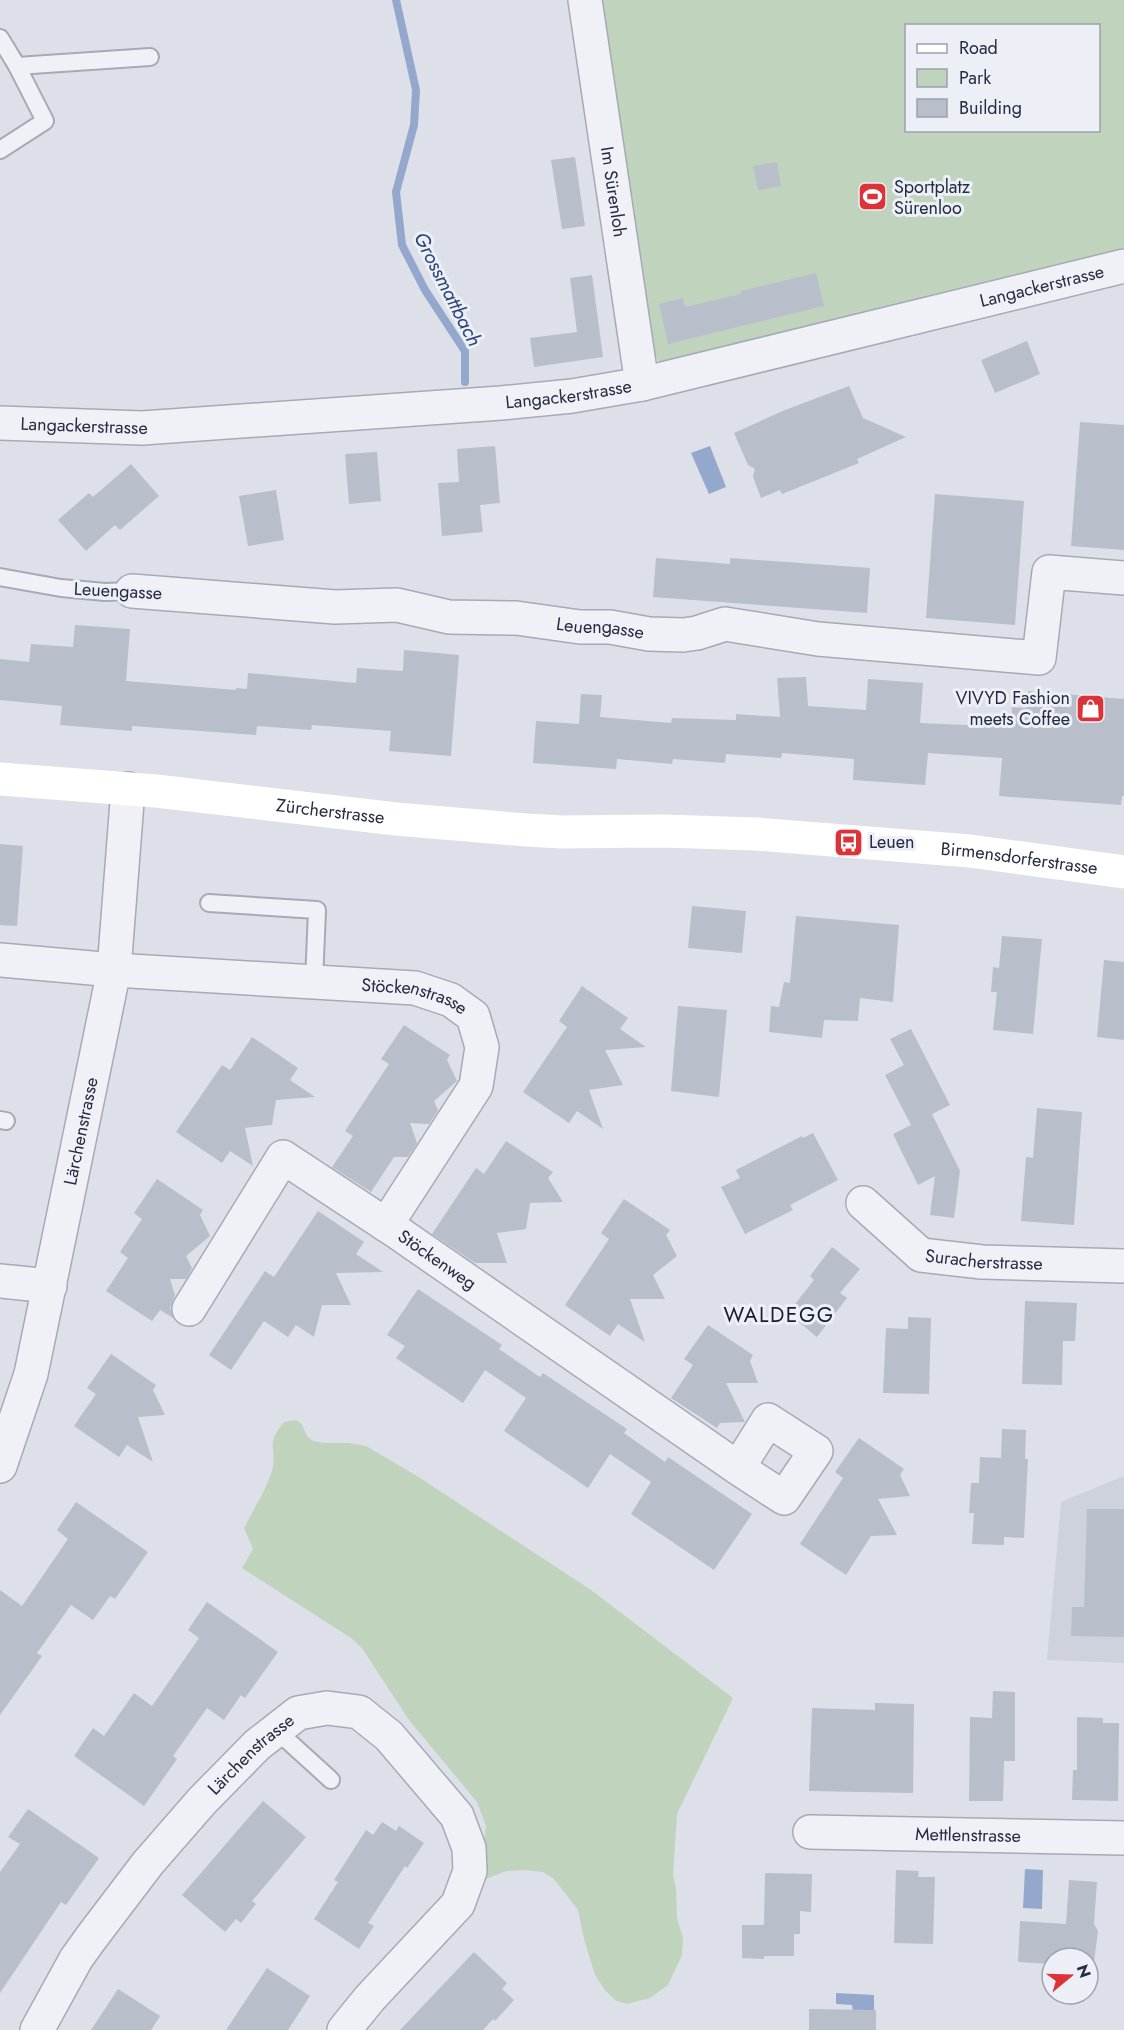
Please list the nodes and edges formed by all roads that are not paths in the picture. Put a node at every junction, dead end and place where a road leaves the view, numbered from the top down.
1 (585, 0) edge
2 (0, 38) edge
3 (150, 57) dead end
4 (17, 66) junction
5 (0, 150) edge
6 (1124, 266) edge
7 (642, 384) junction
8 (0, 423) edge
9 (0, 577) edge
10 (1124, 578) edge
11 (132, 591) joint
12 (0, 779) edge
13 (128, 789) junction
14 (662, 831) joint
15 (1124, 872) edge
16 (209, 903) dead end
17 (0, 960) edge
18 (114, 970) junction
19 (314, 982) junction
20 (862, 1203) dead end
21 (386, 1225) junction
22 (1124, 1266) edge
23 (0, 1281) edge
24 (50, 1286) junction
25 (189, 1309) dead end
26 (0, 1466) edge
27 (738, 1467) dead end
28 (276, 1730) junction
29 (331, 1780) dead end
30 (810, 1832) dead end
31 (1124, 1838) edge
32 (37, 2030) edge
33 (344, 2030) edge

1 - 7 street, Im Sürenloh
2 - 4 lane
3 - 4 lane
4 - 5 lane
6 - 7 street, Langackerstrasse
7 - 8 street, Langackerstrasse
9 - 11 lane, Leuengasse
10 - 11 street, Leuengasse
12 - 13 main road, Zürcherstrasse
13 - 14 main road, Zürcherstrasse
13 - 18 street, Lärchenstrasse
14 - 15 main road, Birmensdorferstrasse
16 - 19 lane
17 - 18 street, Stöckenstrasse
18 - 19 street, Stöckenstrasse
18 - 24 street, Lärchenstrasse
19 - 21 street, Stöckenstrasse
20 - 22 street, Suracherstrasse
21 - 25 street, Stöckenweg
21 - 27 street, Stöckenweg
23 - 24 street
24 - 26 street, Lärchenstrasse
28 - 29 lane
28 - 32 street, Lärchenstrasse
28 - 33 street, Lärchenstrasse
30 - 31 street, Mettlenstrasse

